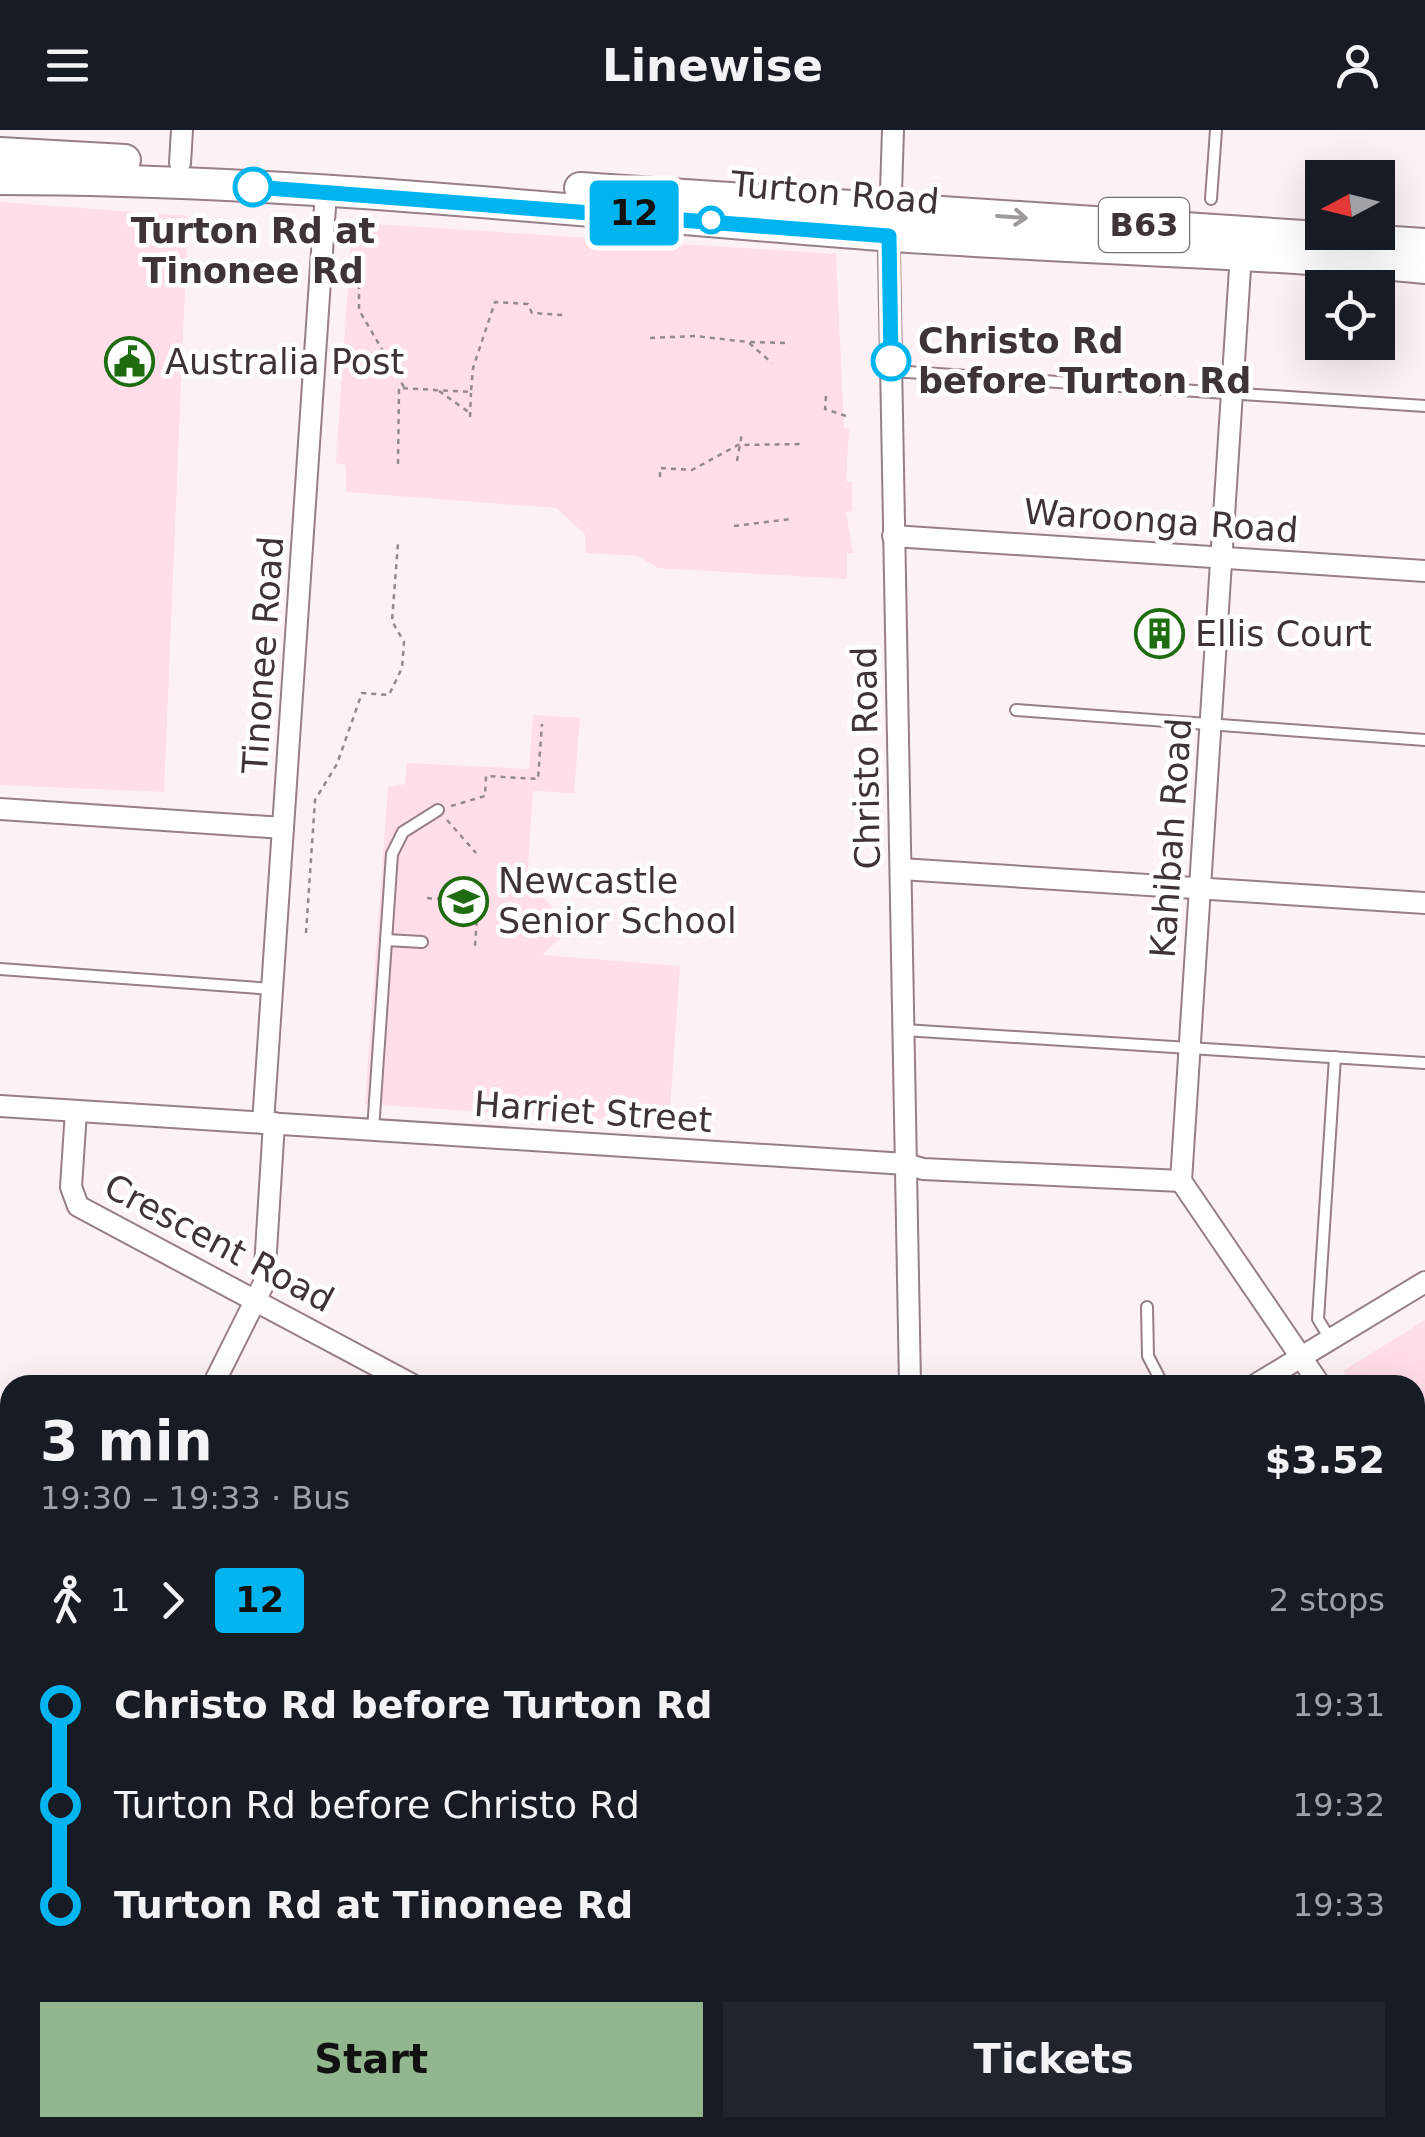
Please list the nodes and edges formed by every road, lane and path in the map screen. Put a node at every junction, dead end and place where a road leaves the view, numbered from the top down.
1 (182, 130) edge
2 (893, 130) edge
3 (1216, 130) edge
4 (0, 153) edge
5 (180, 163) junction
6 (0, 179) edge
7 (326, 192) junction
8 (1212, 199) dead end
9 (889, 222) junction
10 (1425, 244) edge
11 (1241, 253) junction
12 (359, 254) dead end
13 (1425, 268) edge
14 (563, 316) dead end
15 (650, 338) dead end
16 (748, 342) junction
17 (785, 343) dead end
18 (772, 362) dead end
19 (891, 371) junction
20 (405, 388) junction
21 (438, 390) junction
22 (471, 392) junction
23 (1231, 394) junction
24 (826, 396) dead end
25 (1425, 406) edge
26 (846, 416) dead end
27 (742, 433) dead end
28 (742, 444) junction
29 (804, 444) dead end
30 (737, 460) dead end
31 (398, 464) dead end
32 (691, 470) junction
33 (660, 477) dead end
34 (690, 478) dead end
35 (791, 518) dead end
36 (734, 526) dead end
37 (894, 536) junction
38 (398, 543) dead end
39 (1221, 556) junction
40 (1425, 571) edge
41 (1016, 710) dead end
42 (542, 724) dead end
43 (1210, 724) junction
44 (1425, 740) edge
45 (0, 809) edge
46 (438, 810) junction
47 (283, 828) junction
48 (476, 853) dead end
49 (901, 869) junction
50 (1200, 890) junction
51 (426, 898) dead end
52 (1425, 903) edge
53 (306, 933) dead end
54 (386, 940) junction
55 (422, 942) dead end
56 (475, 946) dead end
57 (0, 969) edge
58 (272, 989) junction
59 (904, 1030) junction
60 (1190, 1048) junction
61 (1336, 1057) junction
62 (1425, 1063) edge
63 (0, 1106) edge
64 (76, 1111) junction
65 (268, 1123) junction
66 (373, 1130) junction
67 (906, 1164) junction
68 (1181, 1181) junction
69 (1425, 1282) edge
70 (256, 1300) junction
71 (1147, 1307) dead end
72 (1330, 1339) junction
73 (1302, 1356) junction
74 (217, 1375) edge
75 (395, 1375) edge
76 (910, 1375) edge
77 (1158, 1375) edge
78 (1271, 1375) edge
79 (1314, 1375) edge

1 - 5 street
2 - 9 street, Christo Road
3 - 8 lane
4 - 5 main road, Turton Road / B63
5 - 9 main road, Turton Road / B63
6 - 7 main road, Turton Road / B63
7 - 9 main road, Turton Road / B63
7 - 47 street, Tinonee Road
9 -> 10 main road, Turton Road / B63
9 - 11 main road, Turton Road / B63
9 - 19 street, Christo Road
11 - 13 main road, Turton Road / B63
11 - 23 street, Kahibah Road
12 - 20 path
14 - 22 path
15 - 16 path
16 - 17 path
16 - 18 path
19 - 23 lane
19 - 37 street, Christo Road
20 - 21 path
20 - 31 path
21 - 22 path
21 - 22 path
23 - 25 lane
23 - 39 street, Kahibah Road
24 - 26 path
27 - 28 path
28 - 29 path
28 - 30 path
28 - 32 path
32 - 33 path
32 - 34 path
35 - 36 path
37 - 39 street, Waroonga Road
37 - 49 street, Christo Road
38 - 53 path
39 - 40 street, Waroonga Road
39 - 43 street, Kahibah Road
41 - 43 lane
42 - 46 path
43 - 44 lane
43 - 50 street, Kahibah Road
45 - 47 street
46 - 48 path
46 - 54 lane
47 - 58 street, Tinonee Road
49 - 50 street
49 - 59 street, Christo Road
50 - 52 street
50 - 60 street, Kahibah Road
51 - 56 path
54 - 55 lane
54 - 66 lane
57 - 58 lane
58 - 65 street, Tinonee Road
59 - 60 lane
59 - 67 street, Christo Road
60 - 61 lane
60 - 68 street, Kahibah Road
61 - 62 lane
61 - 72 lane
63 - 64 street, Harriet Street
64 - 65 street, Harriet Street
64 - 70 street, Crescent Road
65 - 66 street, Harriet Street
65 - 70 street, Tinonee Road
66 - 67 street, Harriet Street
67 - 68 street, Harriet Street
67 - 76 street, Christo Road
68 - 73 street
69 - 72 street
70 - 74 street, Tinonee Road
70 - 75 street, Crescent Road
71 - 77 lane
72 - 73 street
73 - 78 street
73 - 79 street

